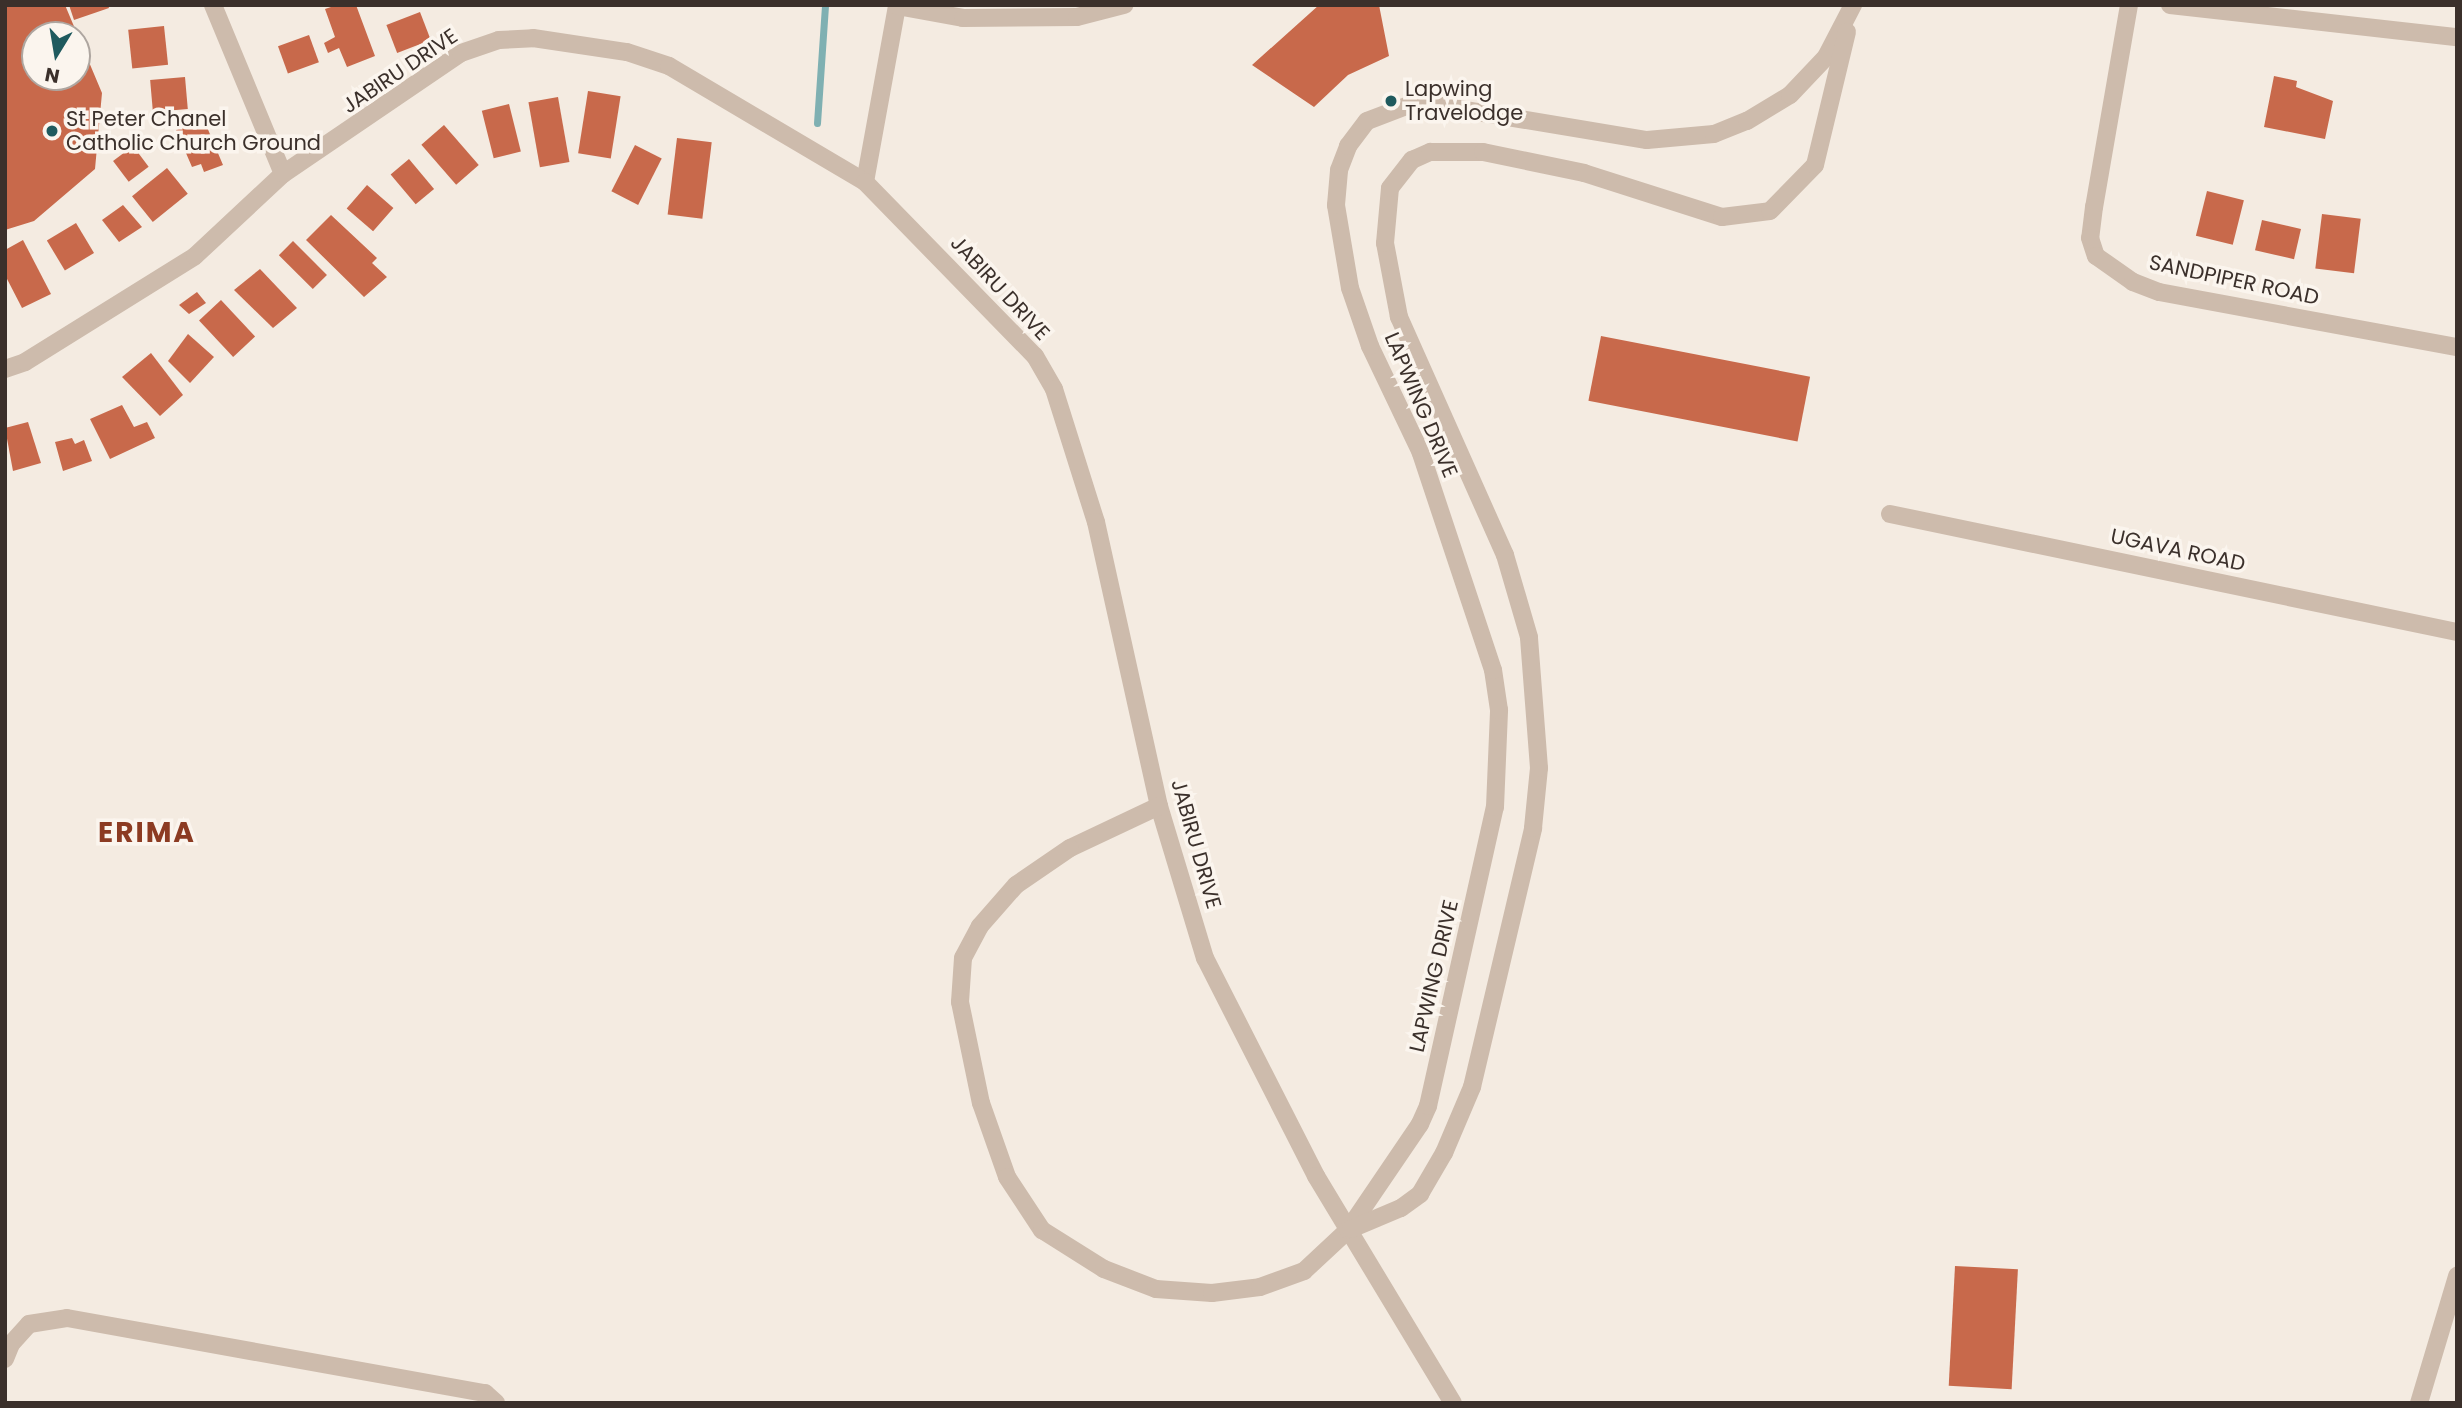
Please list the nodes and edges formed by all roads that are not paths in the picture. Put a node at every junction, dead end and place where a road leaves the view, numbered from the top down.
1 (213, 5) edge
2 (1124, 5) edge
3 (2129, 5) edge
4 (2170, 5) edge
5 (1853, 9) edge
6 (2457, 37) edge
7 (283, 174) junction
8 (865, 182) junction
9 (2457, 347) edge
10 (5, 369) edge
11 (1890, 514) dead end
12 (2457, 632) edge
13 (1159, 806) junction
14 (1348, 1230) junction
15 (2457, 1276) edge
16 (5, 1359) edge
17 (496, 1403) edge
18 (1453, 1403) edge
19 (2419, 1403) edge

1 - 7 street
2 - 8 street
3 - 9 street, SANDPIPER ROAD
4 - 6 street
5 - 14 street, LAPWING DRIVE
5 - 14 street
7 - 8 street, JABIRU DRIVE
7 - 10 street, JABIRU DRIVE
8 - 13 street, JABIRU DRIVE
11 - 12 street, UGAVA ROAD
13 - 14 street, JABIRU DRIVE
13 - 14 street
14 - 18 street, JABIRU DRIVE
15 - 19 street
16 - 17 street

